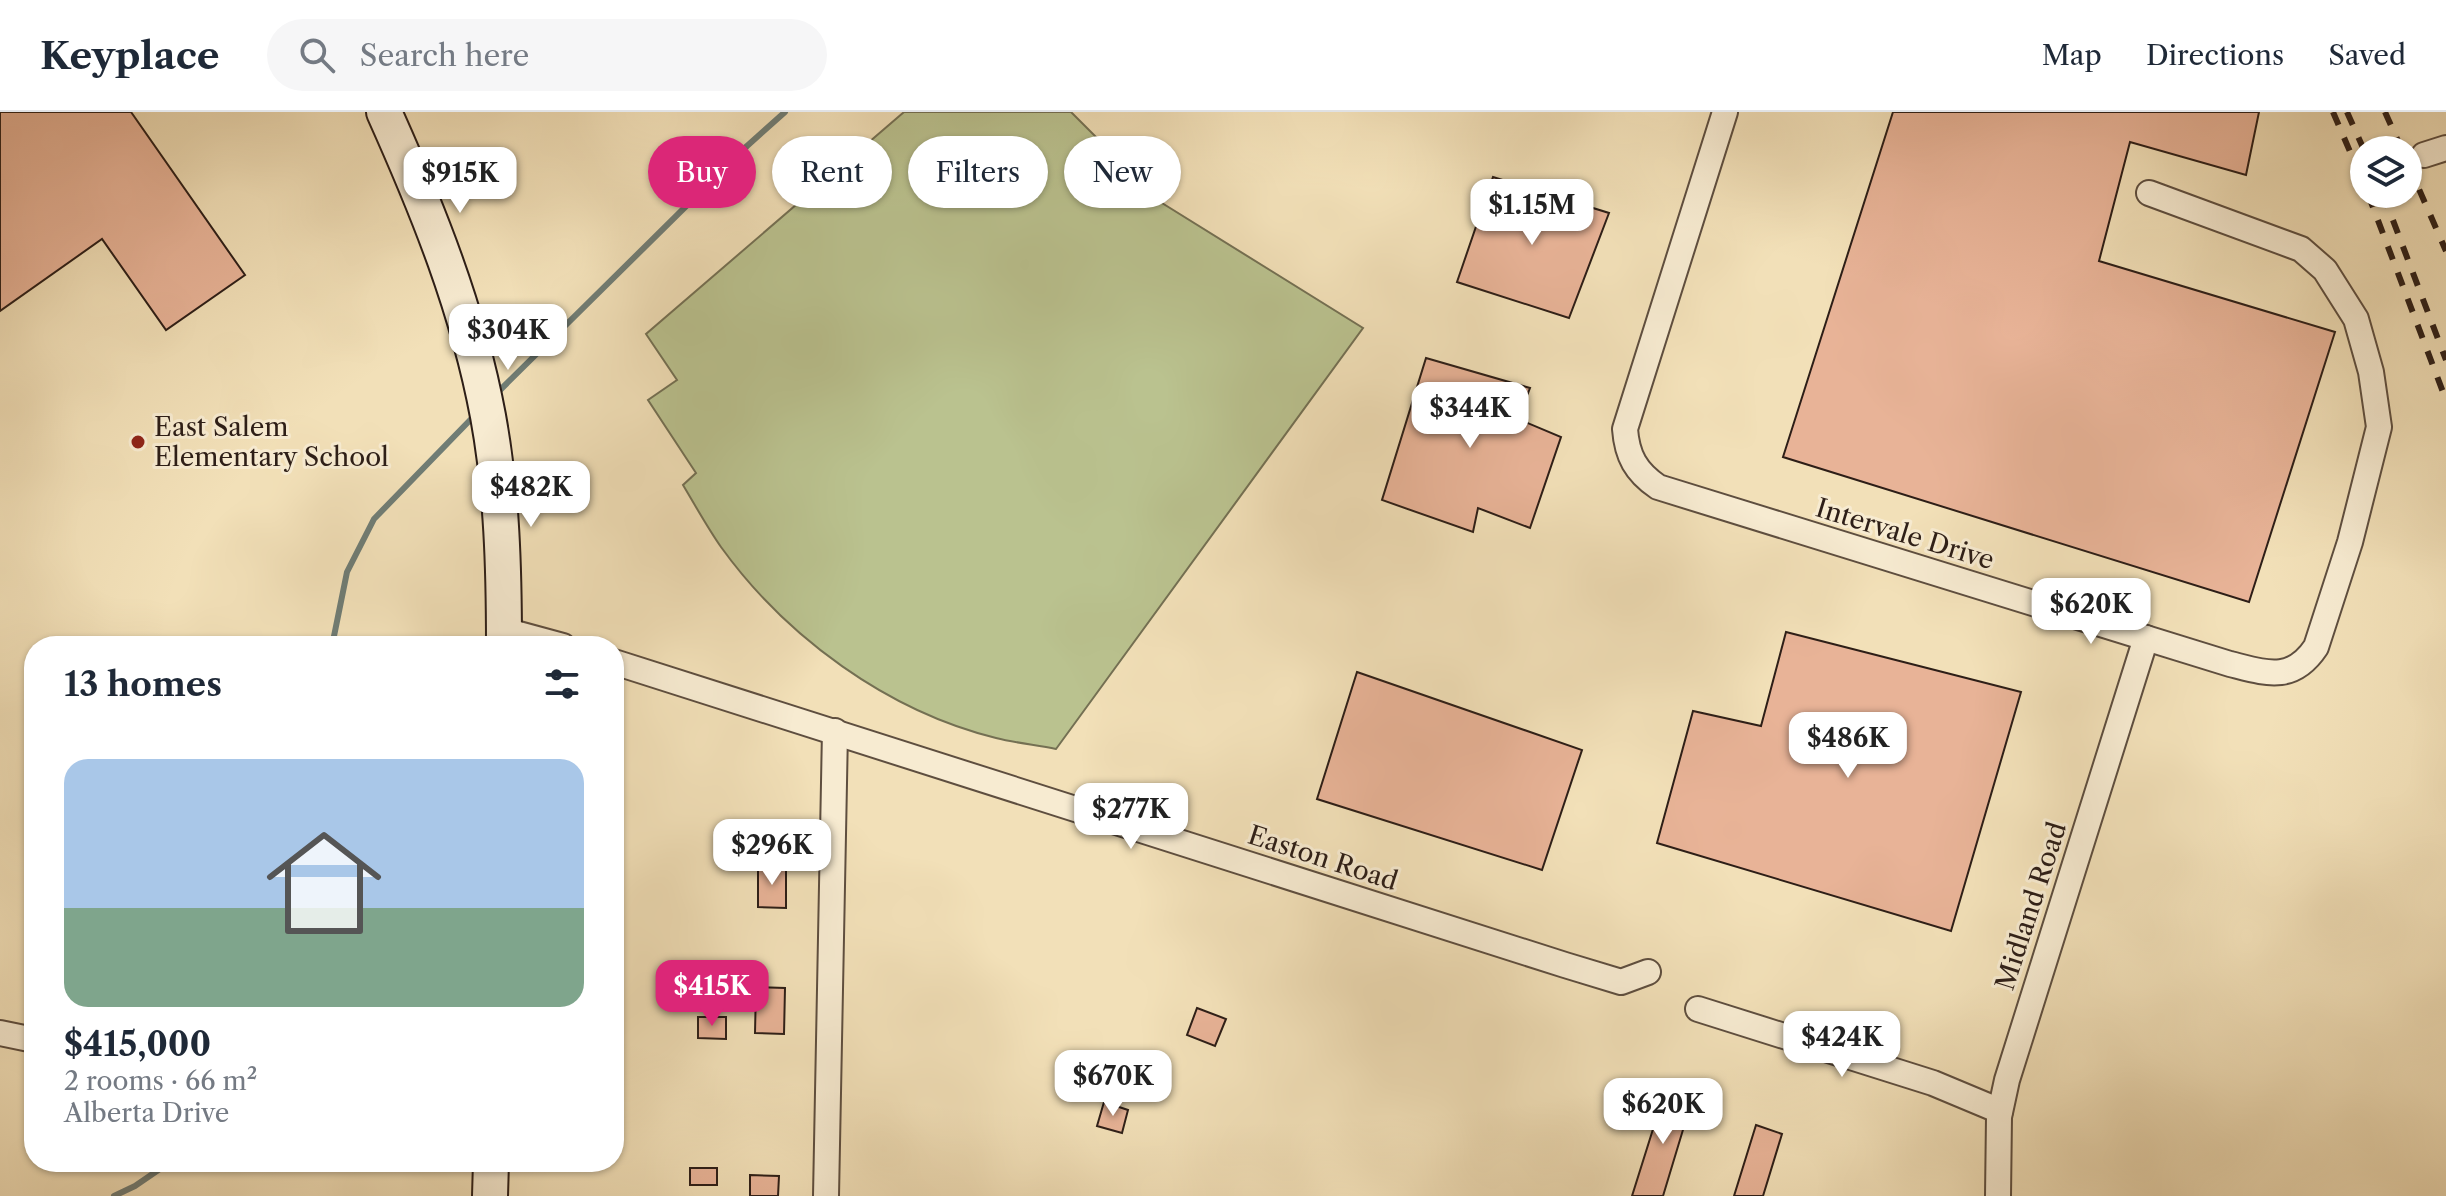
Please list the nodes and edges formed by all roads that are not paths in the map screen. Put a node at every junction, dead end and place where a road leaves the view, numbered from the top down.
1 (384, 112) edge
2 (1725, 112) edge
3 (2149, 193) dead end
4 (504, 636) edge
5 (2146, 638) junction
6 (624, 665) edge
7 (835, 731) junction
8 (1648, 972) dead end
9 (1698, 1009) dead end
10 (0, 1033) edge
11 (24, 1038) edge
12 (2000, 1111) junction
13 (491, 1172) edge
14 (490, 1196) edge
15 (826, 1196) edge
16 (1998, 1196) edge

1 - 4 main road
2 - 5 street, Intervale Drive
3 - 5 street, Intervale Drive
5 - 12 street, Midland Road
6 - 7 street, Easton Road
7 - 8 street, Easton Road
7 - 15 street
9 - 12 street
10 - 11 street
12 - 16 street, Midland Road
13 - 14 main road

